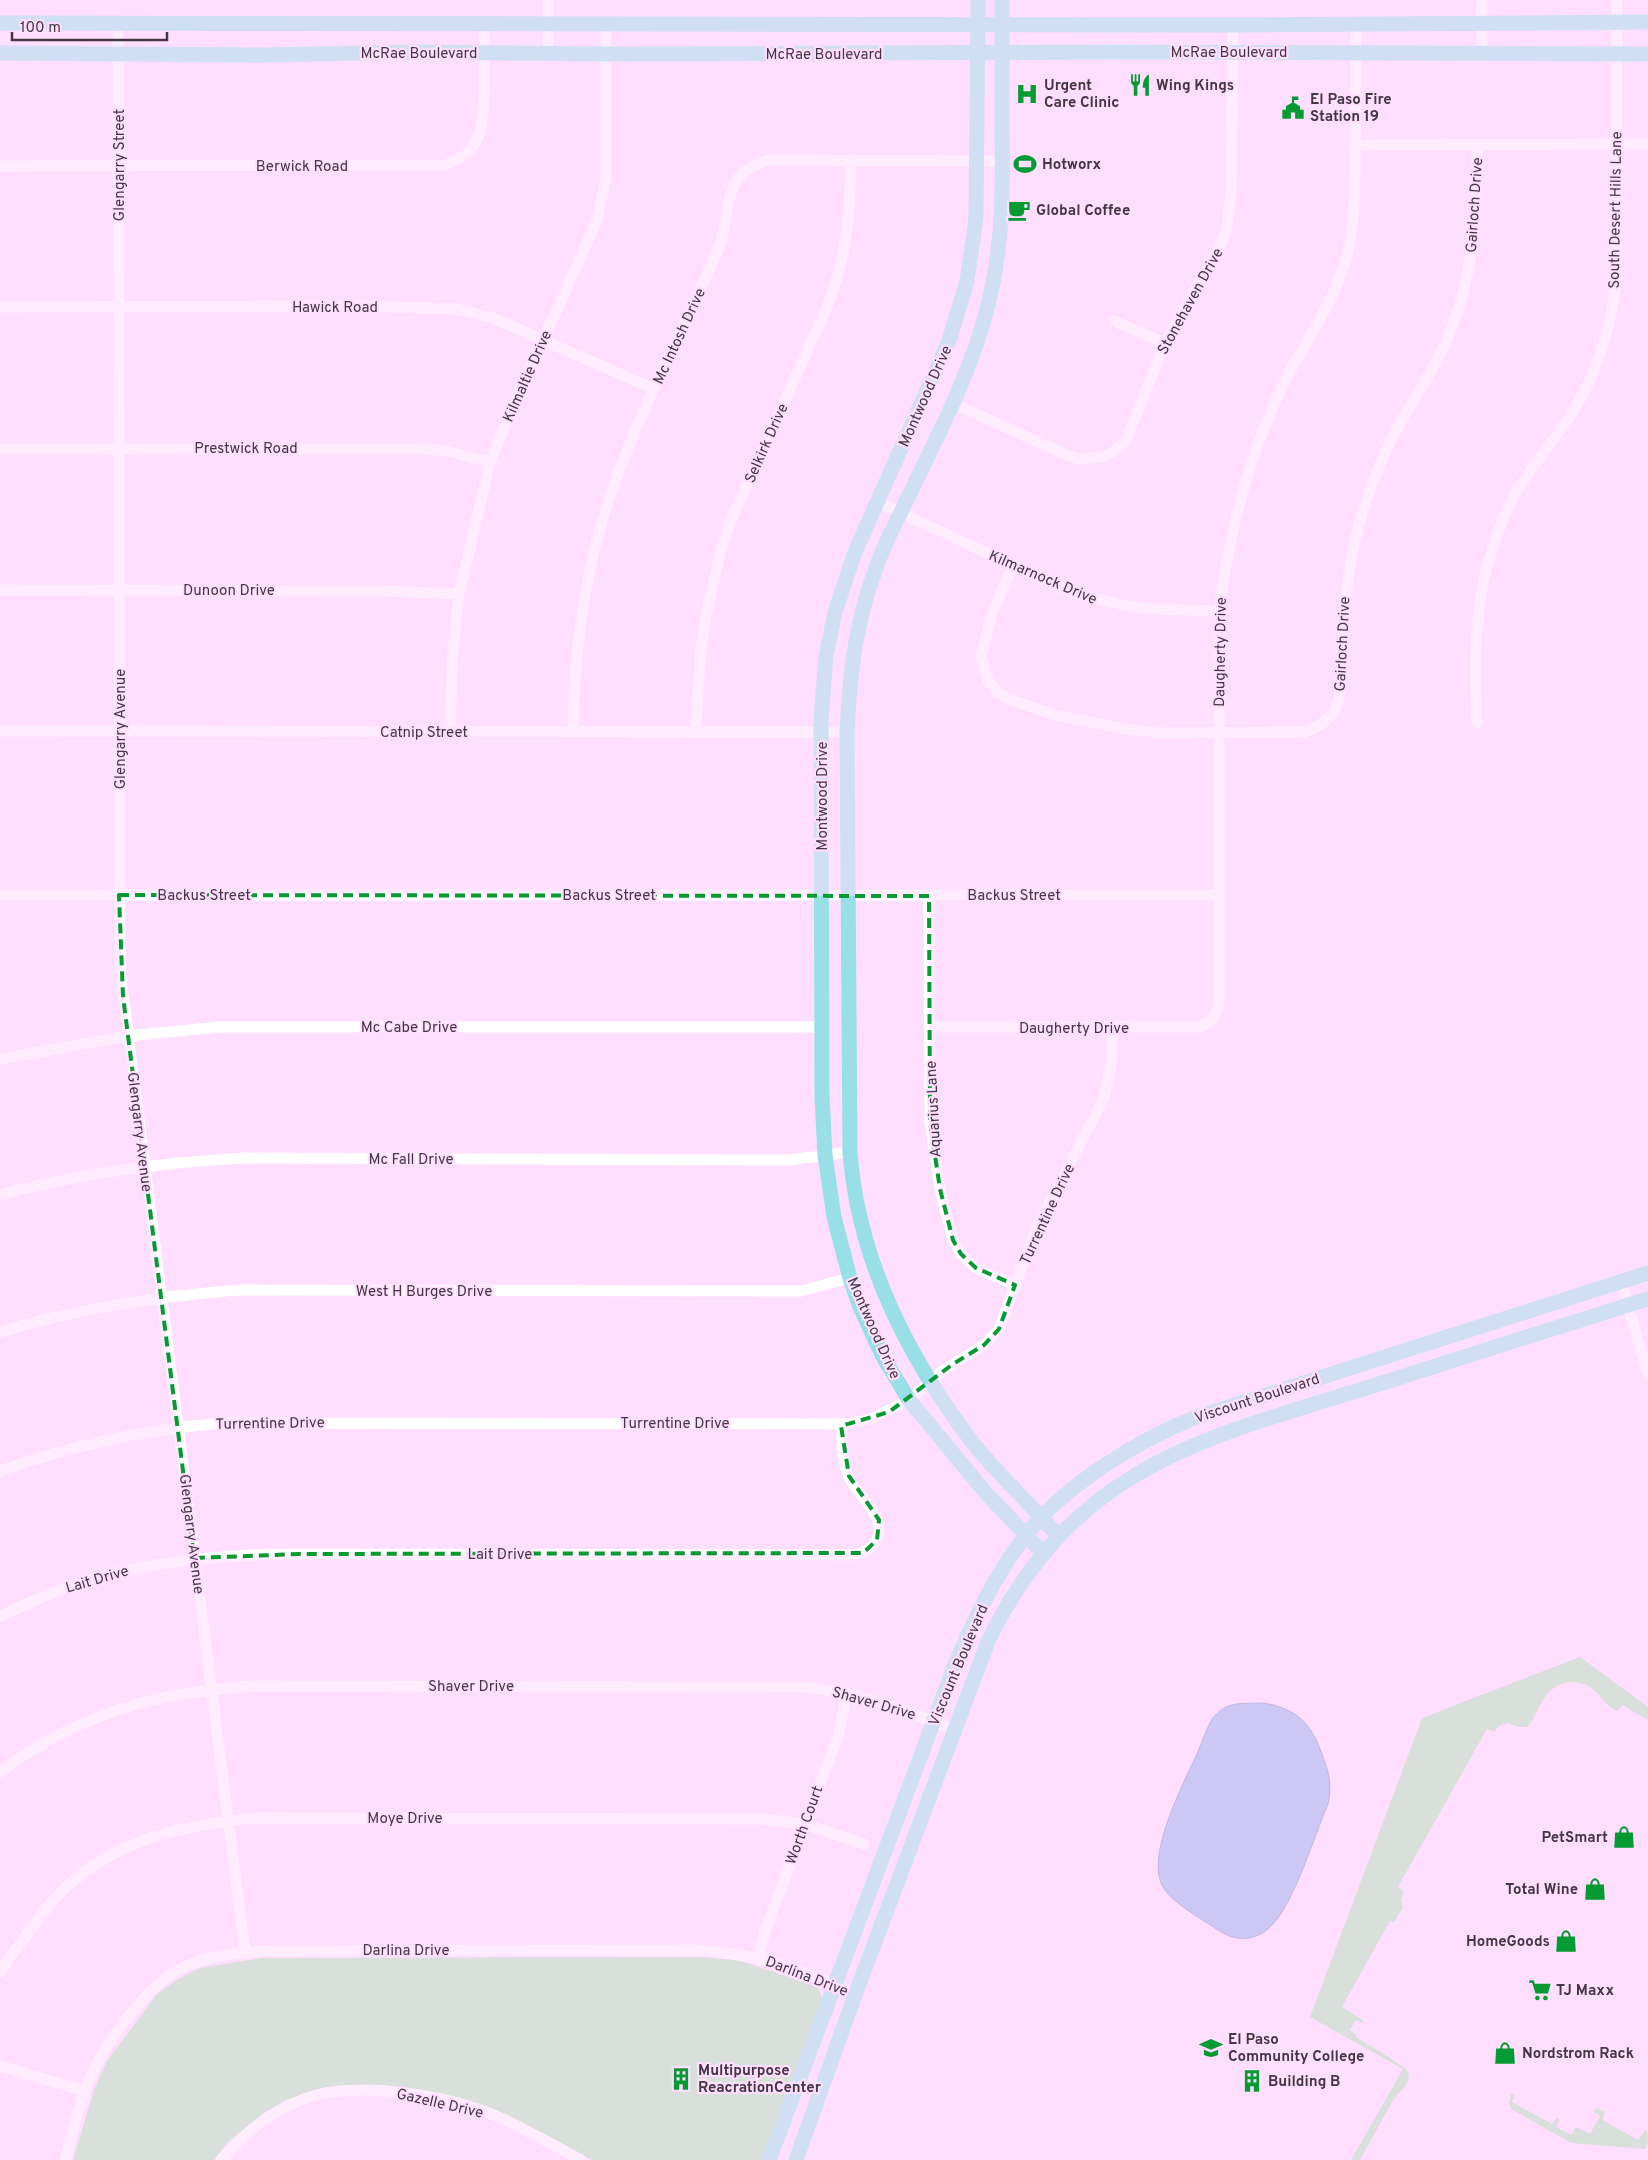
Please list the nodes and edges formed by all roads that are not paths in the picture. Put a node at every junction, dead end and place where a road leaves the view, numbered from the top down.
1 (548, 0) edge
2 (978, 0) edge
3 (1002, 0) edge
4 (1482, 0) edge
5 (1617, 0) edge
6 (1648, 22) edge
7 (0, 23) edge
8 (118, 23) junction
9 (606, 23) junction
10 (1482, 23) junction
11 (1617, 23) junction
12 (484, 24) junction
13 (548, 24) junction
14 (1356, 24) junction
15 (978, 25) junction
16 (1002, 25) junction
17 (1113, 25) junction
18 (1288, 25) junction
19 (1233, 26) junction
20 (1002, 52) junction
21 (1112, 52) junction
22 (1288, 52) junction
23 (1355, 52) junction
24 (119, 53) junction
25 (1233, 53) junction
26 (1482, 53) junction
27 (0, 54) edge
28 (484, 54) junction
29 (548, 54) junction
30 (606, 54) junction
31 (977, 54) junction
32 (1617, 54) junction
33 (1648, 54) edge
34 (1616, 143) junction
35 (1648, 144) edge
36 (1355, 145) junction
37 (1478, 145) junction
38 (850, 160) junction
39 (976, 161) junction
40 (1002, 161) junction
41 (0, 166) edge
42 (119, 166) junction
43 (0, 307) edge
44 (119, 307) junction
45 (1114, 321) dead end
46 (542, 338) junction
47 (1164, 343) junction
48 (654, 389) junction
49 (952, 403) junction
50 (120, 448) junction
51 (0, 449) edge
52 (490, 462) junction
53 (877, 502) junction
54 (900, 513) junction
55 (1013, 566) junction
56 (0, 590) edge
57 (120, 590) junction
58 (459, 594) junction
59 (1219, 611) junction
60 (1477, 723) dead end
61 (120, 730) junction
62 (0, 731) edge
63 (573, 731) junction
64 (696, 731) junction
65 (450, 732) junction
66 (821, 732) junction
67 (847, 732) junction
68 (1218, 732) junction
69 (822, 894) junction
70 (849, 894) junction
71 (0, 895) edge
72 (119, 895) junction
73 (1218, 895) junction
74 (929, 896) junction
75 (821, 1027) junction
76 (931, 1027) junction
77 (1112, 1028) junction
78 (128, 1036) junction
79 (0, 1059) edge
80 (850, 1152) junction
81 (825, 1155) junction
82 (144, 1167) junction
83 (0, 1195) edge
84 (1648, 1273) edge
85 (850, 1278) junction
86 (1621, 1282) junction
87 (1015, 1285) junction
88 (162, 1297) junction
89 (1648, 1299) edge
90 (1627, 1305) junction
91 (0, 1332) edge
92 (1429, 1343) junction
93 (1436, 1366) junction
94 (1648, 1375) edge
95 (930, 1383) junction
96 (909, 1400) junction
97 (1229, 1407) junction
98 (842, 1424) junction
99 (178, 1427) junction
100 (1237, 1428) junction
101 (0, 1471) edge
102 (1042, 1517) junction
103 (1026, 1534) junction
104 (1058, 1536) junction
105 (1043, 1553) junction
106 (194, 1558) junction
107 (0, 1617) edge
108 (212, 1689) junction
109 (847, 1693) junction
110 (934, 1721) junction
111 (955, 1730) junction
112 (0, 1772) edge
113 (229, 1821) junction
114 (804, 1824) junction
115 (864, 1844) dead end
116 (245, 1952) junction
117 (758, 1957) junction
118 (0, 1972) edge
119 (835, 1984) junction
120 (856, 1995) junction
121 (0, 2066) edge
122 (85, 2091) junction
123 (65, 2160) edge
124 (221, 2160) edge
125 (581, 2160) edge
126 (769, 2160) edge
127 (796, 2160) edge

1 - 13 street
2 - 15 main road, Montwood Drive
3 - 16 main road, Montwood Drive
4 - 10 street
5 - 11 street, South Desert Hills Lane
6 - 11 main road, McRae Boulevard
7 - 8 main road, McRae Boulevard
8 - 12 main road, McRae Boulevard
8 - 24 street, Glengarry Street
9 - 13 main road, McRae Boulevard
9 - 15 main road, McRae Boulevard
9 - 30 street, Kilmaltie Drive
10 - 11 main road, McRae Boulevard
10 - 14 main road, McRae Boulevard
10 - 26 street
11 - 32 street, South Desert Hills Lane
12 - 13 main road, McRae Boulevard
12 - 28 street, Berwick Road
13 - 29 street
14 - 18 main road, McRae Boulevard
14 - 23 street, Daugherty Drive
15 - 16 main road, McRae Boulevard
15 - 31 main road, Montwood Drive
16 - 17 main road, McRae Boulevard
16 - 20 main road, Montwood Drive
17 - 19 main road, McRae Boulevard
17 - 21 main road
18 - 19 main road, McRae Boulevard
18 - 22 main road
19 - 25 street, Stonehaven Drive
20 - 21 main road, McRae Boulevard
20 - 31 main road, McRae Boulevard
20 - 40 main road, Montwood Drive
21 - 25 main road, McRae Boulevard
22 - 23 main road, McRae Boulevard
22 - 25 main road, McRae Boulevard
23 - 26 main road, McRae Boulevard
23 - 36 street, Daugherty Drive
24 - 27 main road, McRae Boulevard
24 - 28 main road, McRae Boulevard
24 - 42 street, Glengarry Street
25 - 47 street, Stonehaven Drive
26 - 32 main road, McRae Boulevard
28 - 29 main road, McRae Boulevard
28 - 42 street, Berwick Road
29 - 30 main road, McRae Boulevard
30 - 31 main road, McRae Boulevard
30 - 46 street, Kilmaltie Drive
31 - 39 main road, Montwood Drive
32 - 33 main road, McRae Boulevard
32 - 34 street, South Desert Hills Lane
34 - 35 street
34 - 37 street
34 - 60 street, South Desert Hills Lane
36 - 37 street
36 - 59 street, Daugherty Drive
37 - 68 street, Gairloch Drive
38 - 39 street, Mc Intosh Drive
38 - 48 street, Mc Intosh Drive
38 - 64 street, Selkirk Drive
39 - 40 street, Mc Intosh Drive
39 - 53 main road, Montwood Drive
40 - 49 main road, Montwood Drive
41 - 42 street, Berwick Road
42 - 44 street, Glengarry Street
43 - 44 street, Hawick Road
44 - 46 street, Hawick Road
44 - 50 street, Glengarry Avenue
45 - 47 street
46 - 48 street, Hawick Road
46 - 52 street, Kilmaltie Drive
47 - 49 street, Stonehaven Drive
48 - 63 street, Mc Intosh Drive
49 - 54 main road, Montwood Drive
50 - 51 street, Prestwick Road
50 - 52 street, Prestwick Road
50 - 57 street, Glengarry Avenue
52 - 58 street, Kilmaltie Drive
53 - 54 street, Kilmarnock Drive
53 - 66 main road, Montwood Drive
54 - 55 street, Kilmarnock Drive
54 - 67 main road, Montwood Drive
55 - 59 street, Kilmarnock Drive
55 - 68 street, Gairloch Drive
56 - 57 street, Dunoon Drive
57 - 58 street, Dunoon Drive
57 - 61 street, Glengarry Avenue
58 - 65 street, Kilmaltie Drive
59 - 68 street, Daugherty Drive
61 - 62 street, Catnip Street
61 - 65 street, Catnip Street
61 - 72 street, Glengarry Avenue
63 - 64 street, Catnip Street
63 - 65 street, Catnip Street
64 - 66 street, Catnip Street
66 - 67 street, Catnip Street
66 - 69 main road, Montwood Drive
67 - 70 main road, Montwood Drive
68 - 73 street, Daugherty Drive
69 - 70 street, Backus Street
69 - 72 street, Backus Street
69 - 75 main road, Montwood Drive
70 - 74 street, Backus Street
70 - 80 main road, Montwood Drive
71 - 72 street, Backus Street
72 - 78 street, Glengarry Avenue
73 - 74 street, Backus Street
73 - 77 street, Daugherty Drive
74 - 76 street, Aquarius Lane
75 - 78 street, Mc Cabe Drive
75 - 81 main road, Montwood Drive
76 - 77 street, Daugherty Drive
76 - 87 street, Aquarius Lane
77 - 87 street, Turrentine Drive
78 - 79 street, Mc Cabe Drive
78 - 82 street, Glengarry Avenue
80 - 81 street, Mc Fall Drive
80 - 95 main road, Montwood Drive
81 - 82 street, Mc Fall Drive
81 - 85 main road, Montwood Drive
82 - 83 street, Mc Fall Drive
82 - 88 street, Glengarry Avenue
84 - 86 main road, Viscount Boulevard
85 - 88 street, West H Burges Drive
85 - 96 main road, Montwood Drive
86 - 90 street
86 - 92 main road, Viscount Boulevard
87 - 95 street, Turrentine Drive
88 - 91 street, West H Burges Drive
88 - 99 street, Glengarry Avenue
89 - 90 main road, Viscount Boulevard
90 - 93 main road, Viscount Boulevard
90 - 94 street
92 - 93 main road
92 - 97 main road, Viscount Boulevard
93 - 100 main road, Viscount Boulevard
95 - 96 street, Turrentine Drive
95 - 102 main road, Montwood Drive
96 - 98 street, Turrentine Drive
96 - 103 main road, Montwood Drive
97 - 100 main road
97 - 102 main road, Viscount Boulevard
98 - 99 street, Turrentine Drive
98 - 106 street, Lait Drive
99 - 101 street, Turrentine Drive
99 - 106 street, Glengarry Avenue
100 - 104 main road, Viscount Boulevard
102 - 103 main road, Viscount Boulevard
102 - 104 main road, Montwood Drive
103 - 105 main road, Montwood Drive
103 - 110 main road, Viscount Boulevard
104 - 105 main road, Viscount Boulevard
105 - 111 main road, Viscount Boulevard
106 - 107 street, Lait Drive
106 - 108 street, Glengarry Avenue
108 - 109 street, Shaver Drive
108 - 112 street, Shaver Drive
108 - 113 street, Glengarry Avenue
109 - 110 street, Shaver Drive
109 - 114 street, Worth Court
110 - 111 street, Shaver Drive
110 - 119 main road, Viscount Boulevard
111 - 120 main road, Viscount Boulevard
113 - 114 street, Moye Drive
113 - 116 street, Glengarry Avenue
113 - 118 street, Moye Drive
114 - 115 street, Moye Drive
114 - 117 street, Worth Court
116 - 117 street, Darlina Drive
116 - 122 street, Darlina Drive
117 - 119 street, Darlina Drive
119 - 120 street, Darlina Drive
119 - 126 main road, Viscount Boulevard
120 - 127 main road, Viscount Boulevard
121 - 122 street
122 - 123 street, Darlina Drive
124 - 125 street, Gazelle Drive

